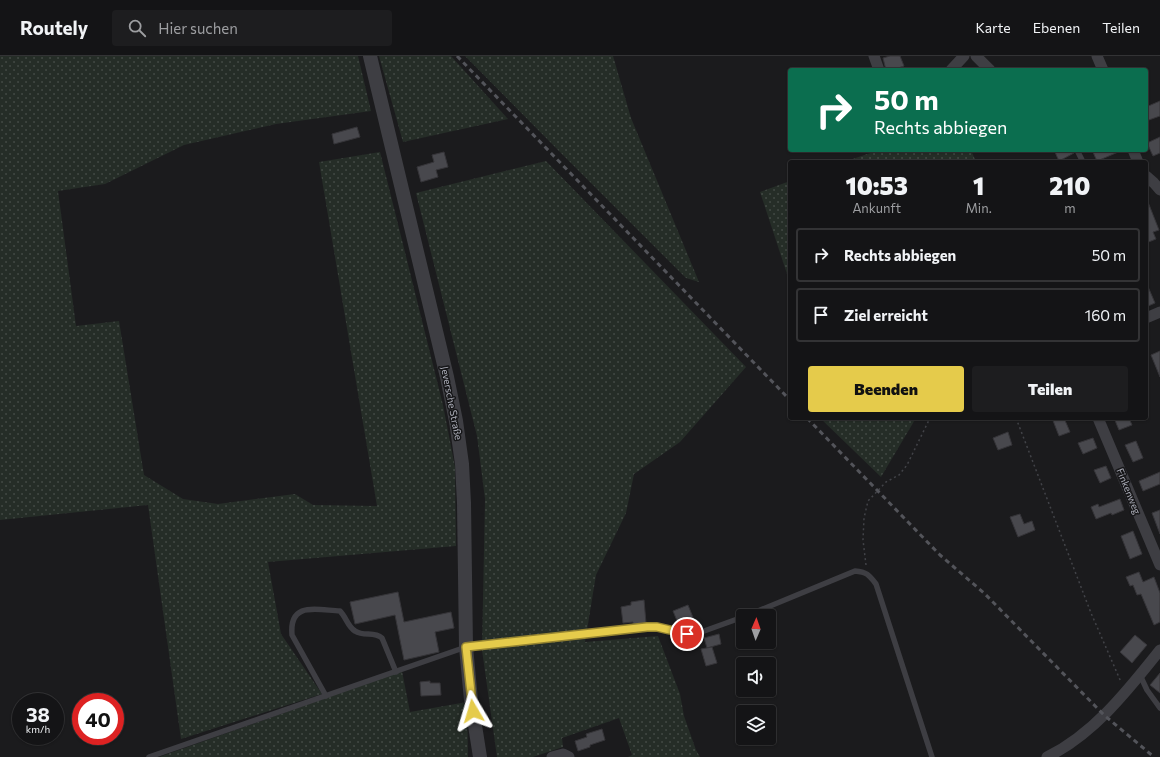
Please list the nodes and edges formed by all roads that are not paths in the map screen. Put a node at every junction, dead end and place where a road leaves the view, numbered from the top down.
1 (370, 56) edge
2 (874, 56) edge
3 (964, 56) edge
4 (976, 56) edge
5 (1097, 56) edge
6 (878, 68) edge
7 (953, 68) edge
8 (988, 68) edge
9 (1102, 68) edge
10 (1148, 178) edge
11 (1160, 190) edge
12 (1160, 312) edge
13 (1148, 317) edge
14 (1099, 420) edge
15 (1160, 565) edge
16 (763, 609) edge
17 (736, 620) edge
18 (466, 647) junction
19 (1160, 650) edge
20 (396, 672) junction
21 (1140, 675) junction
22 (326, 696) junction
23 (1160, 708) edge
24 (149, 757) edge
25 (480, 757) edge
26 (552, 757) edge
27 (568, 757) edge
28 (932, 757) edge
29 (1047, 757) edge

1 - 18 street, Jeversche Straße
2 - 6 street
3 - 7 street
4 - 8 street
5 - 9 street
10 - 11 street
12 - 13 street
14 - 15 street, Finkenweg
16 - 28 lane
17 - 18 lane
18 - 20 lane
18 - 25 street, Jeversche Straße
19 - 21 street
20 - 22 lane
20 - 22 lane
21 - 23 lane
21 - 29 street
22 - 24 lane
26 - 27 street

